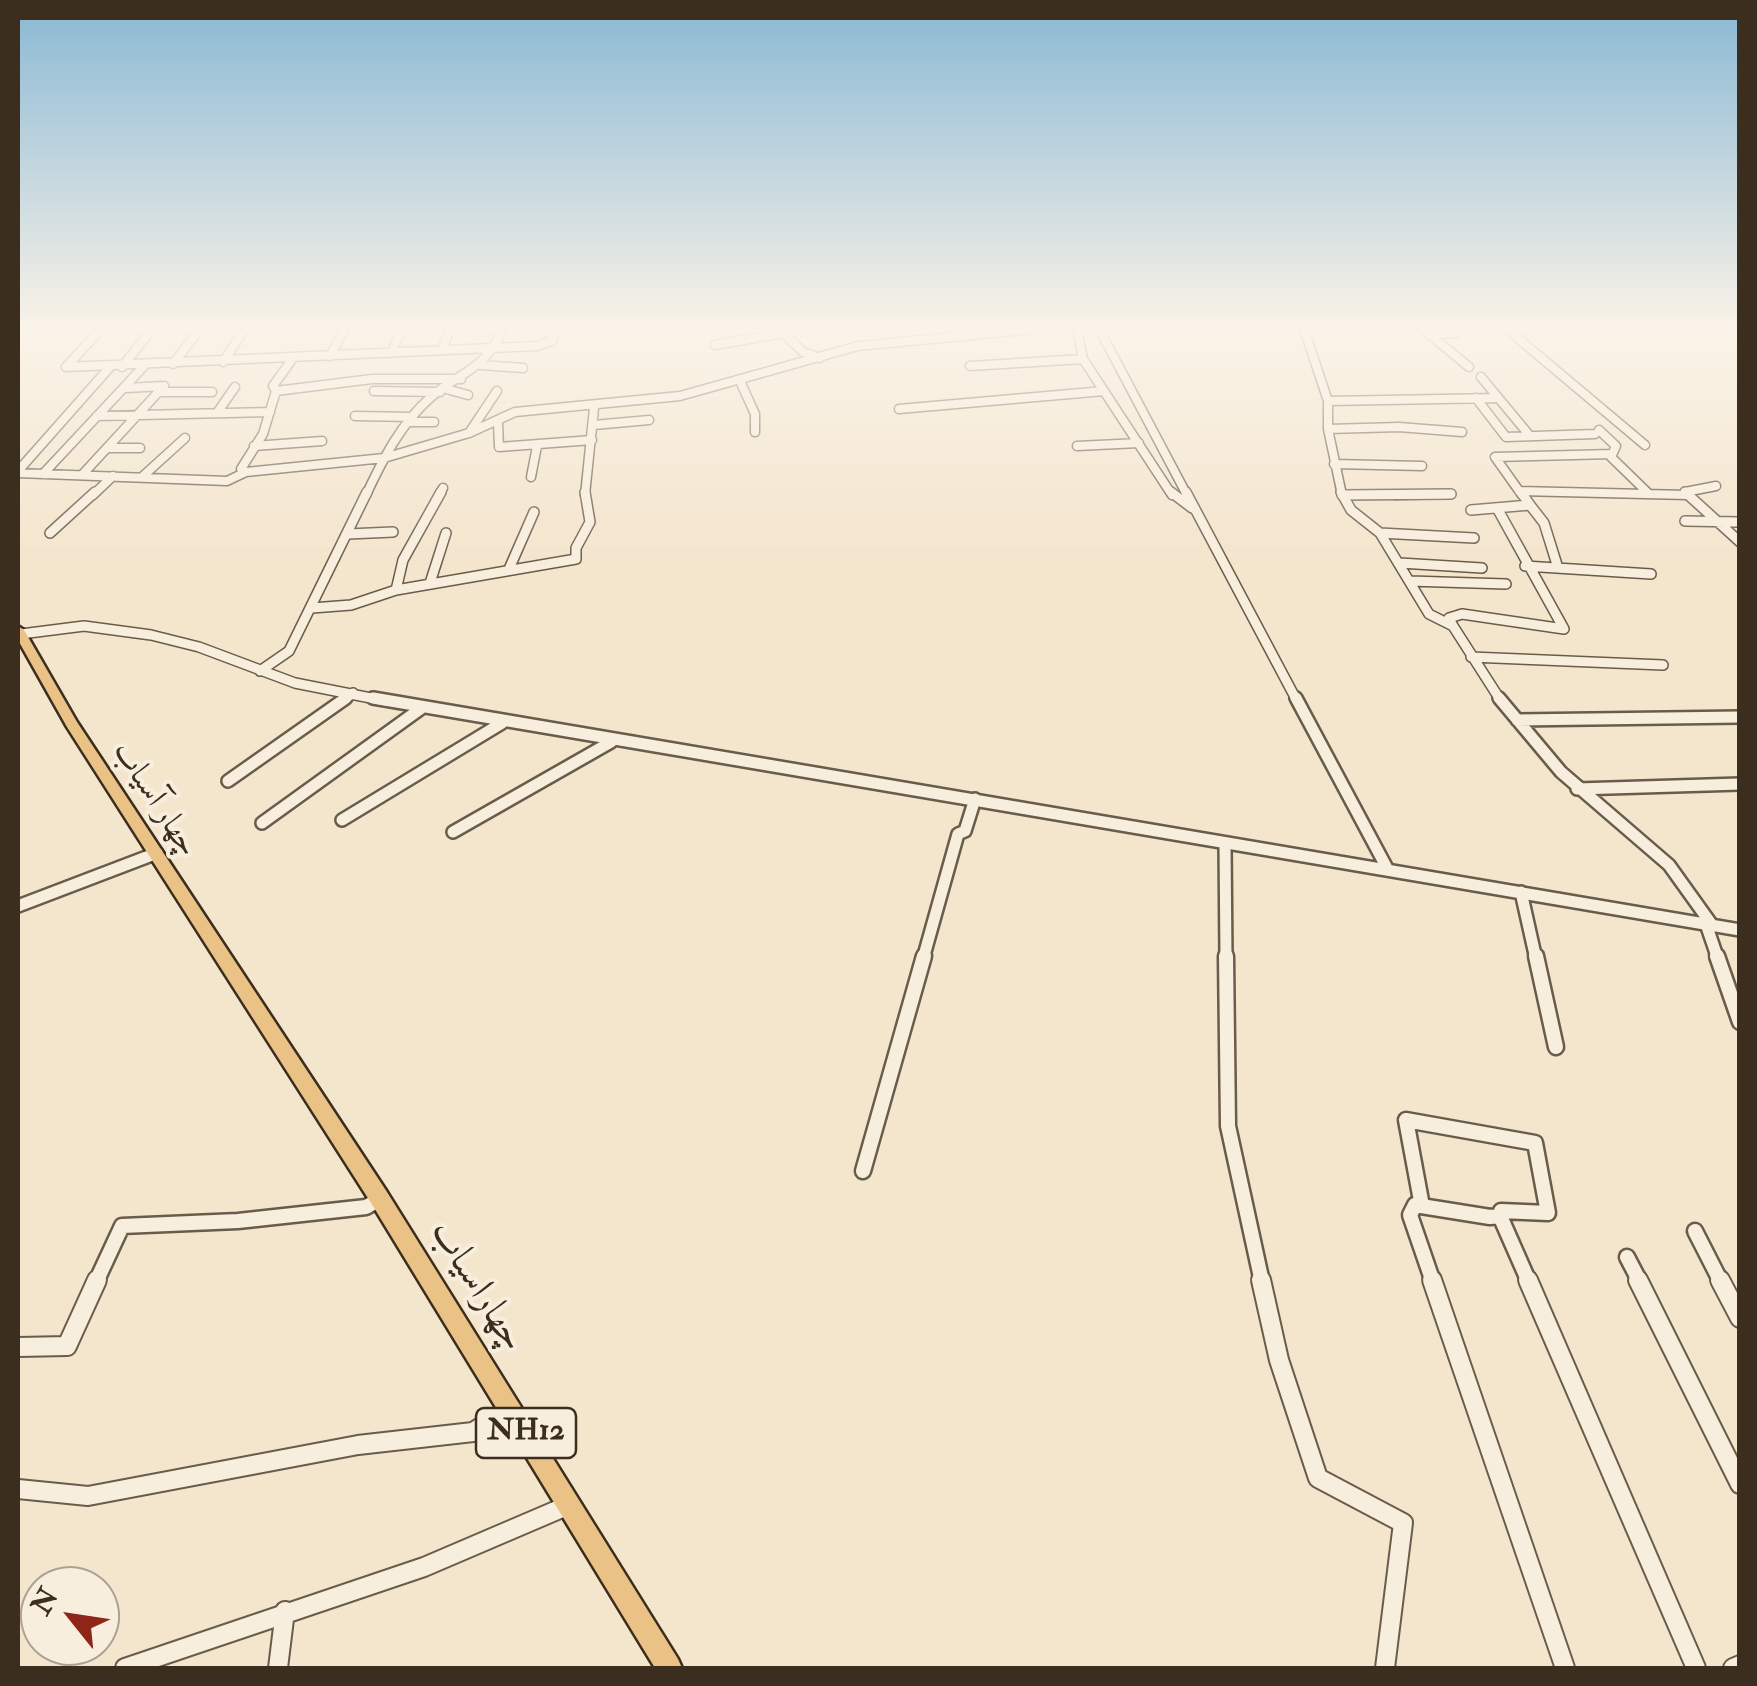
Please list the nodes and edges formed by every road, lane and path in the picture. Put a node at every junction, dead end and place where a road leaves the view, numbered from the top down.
1 (75, 408) edge
2 (105, 408) edge
3 (145, 408) edge
4 (222, 408) edge
5 (271, 408) edge
6 (424, 408) edge
7 (486, 408) edge
8 (594, 408) joint
9 (752, 408) edge
10 (914, 408) edge
11 (1115, 408) edge
12 (1139, 408) edge
13 (1328, 408) edge
14 (1483, 408) edge
15 (1506, 408) edge
16 (1600, 408) edge
17 (899, 409) dead end
18 (270, 412) junction
19 (218, 413) junction
20 (138, 415) junction
21 (96, 416) junction
22 (356, 416) dead end
23 (411, 420) junction
24 (649, 420) dead end
25 (434, 422) dead end
26 (498, 423) junction
27 (594, 425) junction
28 (1328, 429) junction
29 (755, 432) dead end
30 (1462, 432) dead end
31 (469, 434) junction
32 (1530, 436) junction
33 (185, 438) dead end
34 (592, 440) junction
35 (322, 441) dead end
36 (1139, 443) junction
37 (254, 446) junction
38 (537, 446) junction
39 (1078, 446) dead end
40 (1645, 446) dead end
41 (107, 448) junction
42 (140, 448) dead end
43 (1612, 454) junction
44 (384, 458) junction
45 (1334, 464) junction
46 (1422, 466) dead end
47 (243, 473) junction
48 (18, 474) edge
49 (43, 474) junction
50 (82, 475) junction
51 (114, 476) junction
52 (142, 477) junction
53 (531, 477) dead end
54 (1716, 486) dead end
55 (443, 488) dead end
56 (1519, 492) junction
57 (1684, 492) junction
58 (1648, 493) junction
59 (1451, 494) dead end
60 (1342, 495) junction
61 (1530, 506) junction
62 (1192, 508) junction
63 (1497, 508) junction
64 (1471, 510) dead end
65 (534, 512) dead end
66 (1685, 521) dead end
67 (1740, 522) edge
68 (1722, 524) junction
69 (393, 532) dead end
70 (50, 533) dead end
71 (446, 533) dead end
72 (1380, 533) junction
73 (348, 534) junction
74 (1474, 538) dead end
75 (1740, 542) edge
76 (1400, 563) junction
77 (1526, 566) junction
78 (1482, 568) dead end
79 (1558, 568) junction
80 (509, 570) junction
81 (1651, 574) dead end
82 (1410, 581) junction
83 (430, 583) junction
84 (1506, 584) dead end
85 (396, 590) junction
86 (312, 608) junction
87 (1453, 626) junction
88 (19, 632) edge
89 (1471, 657) junction
90 (1663, 665) dead end
91 (260, 671) junction
92 (353, 694) junction
93 (423, 708) junction
94 (1740, 716) edge
95 (1518, 720) junction
96 (502, 723) junction
97 (611, 742) junction
98 (228, 782) dead end
99 (1740, 784) edge
100 (1578, 789) junction
101 (974, 799) junction
102 (342, 820) dead end
103 (262, 823) dead end
104 (454, 832) dead end
105 (1226, 843) junction
106 (157, 853) junction
107 (1388, 870) junction
108 (1522, 892) junction
109 (18, 906) edge
110 (1709, 925) junction
111 (1740, 930) edge
112 (248, 998) joint
113 (1740, 1022) edge
114 (1556, 1047) dead end
115 (863, 1171) dead end
116 (380, 1199) junction
117 (1422, 1206) junction
118 (1500, 1216) junction
119 (1695, 1231) dead end
120 (1627, 1257) dead end
121 (1740, 1318) edge
122 (18, 1347) edge
123 (511, 1408) junction
124 (1740, 1484) edge
125 (18, 1489) edge
126 (570, 1506) junction
127 (285, 1611) junction
128 (125, 1668) edge
129 (278, 1668) edge
130 (669, 1668) edge
131 (1384, 1668) edge
132 (1565, 1668) edge
133 (1696, 1668) edge

1 - 48 street
2 - 21 street
3 - 20 street
4 - 19 street
5 - 18 street
6 - 23 street
7 - 31 street
8 - 26 street
8 - 27 street
9 - 29 street
10 - 17 street
11 - 36 street
12 - 62 street
13 - 28 street
14 - 32 street
15 - 32 street
16 - 40 street
18 - 19 street
18 - 37 street
19 - 20 street
20 - 21 street
20 - 41 street
21 - 49 street
22 - 23 street
23 - 25 street
23 - 44 street
24 - 27 street
26 - 31 street
26 - 38 street
27 - 34 street
28 - 30 street
28 - 45 street
31 - 44 street
32 - 43 street
33 - 52 street
34 - 38 street
34 - 80 street
35 - 37 street
36 - 39 street
36 - 62 street
37 - 47 street
38 - 53 street
41 - 42 street
41 - 50 street
43 - 56 street
43 - 58 street
44 - 47 street
44 - 73 street
45 - 46 street
45 - 60 street
47 - 52 street
48 - 49 street
49 - 50 street
50 - 51 street
51 - 52 street
51 - 70 street
54 - 57 street
55 - 85 street
56 - 58 street
56 - 61 street
57 - 58 street
57 - 68 street
59 - 60 street
60 - 72 street
61 - 63 street
61 - 79 street
62 - 107 street
63 - 64 street
63 - 77 street
65 - 80 street
66 - 68 street
67 - 68 street
68 - 75 street
69 - 73 street
71 - 83 street
72 - 74 street
72 - 76 street
73 - 86 street
76 - 78 street
76 - 82 street
77 - 79 street
77 - 87 street
79 - 81 street
80 - 83 street
82 - 84 street
82 - 87 street
83 - 85 street
85 - 86 street
86 - 91 street
87 - 89 street
88 - 91 street
88 - 106 highway, چهار آسیاب / NH12
89 - 90 street
89 - 95 street
91 - 92 street
92 - 93 street
92 - 98 street
93 - 96 street
93 - 103 street
94 - 95 street
95 - 100 street
96 - 97 street
96 - 102 street
97 - 101 street
97 - 104 street
99 - 100 street
100 - 110 street
101 - 105 street
101 - 115 street
105 - 107 street
105 - 131 street
106 - 109 street
106 - 112 highway, چهار آسیاب / NH12
107 - 108 street
108 - 110 street
108 - 114 street
110 - 111 street
110 - 113 street
112 - 116 highway, چهاراسیاب / NH12
116 - 122 street
116 - 123 highway, چهاراسیاب / NH12
117 - 118 street
117 - 118 street
117 - 132 street
118 - 133 street
119 - 121 street
120 - 124 street
123 - 125 street
123 - 126 highway, چهاراسیاب / NH12
126 - 127 street
126 - 130 highway, چهاراسیاب / NH12
127 - 128 street
127 - 129 street

